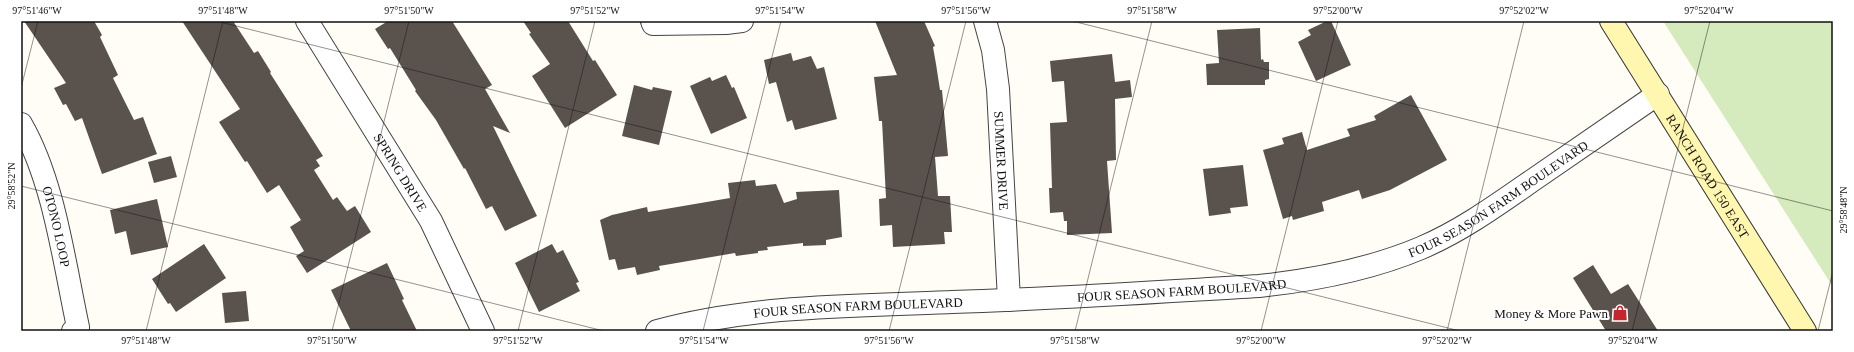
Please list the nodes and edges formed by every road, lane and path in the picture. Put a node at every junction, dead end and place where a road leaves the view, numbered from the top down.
1 (307, 21) edge
2 (652, 21) edge
3 (742, 21) edge
4 (986, 21) edge
5 (1612, 21) edge
6 (1658, 94) junction
7 (21, 124) edge
8 (1009, 300) junction
9 (73, 331) edge
10 (483, 331) edge
11 (657, 331) edge
12 (1805, 331) edge

1 - 10 street, SPRING DRIVE
2 - 3 street
4 - 8 street, SUMMER DRIVE
5 - 6 main road, RANCH ROAD 150 EAST
6 - 8 street, FOUR SEASON FARM BOULEVARD
6 - 12 main road, RANCH ROAD 150 EAST
7 - 9 street, OTONO LOOP
8 - 11 street, FOUR SEASON FARM BOULEVARD

